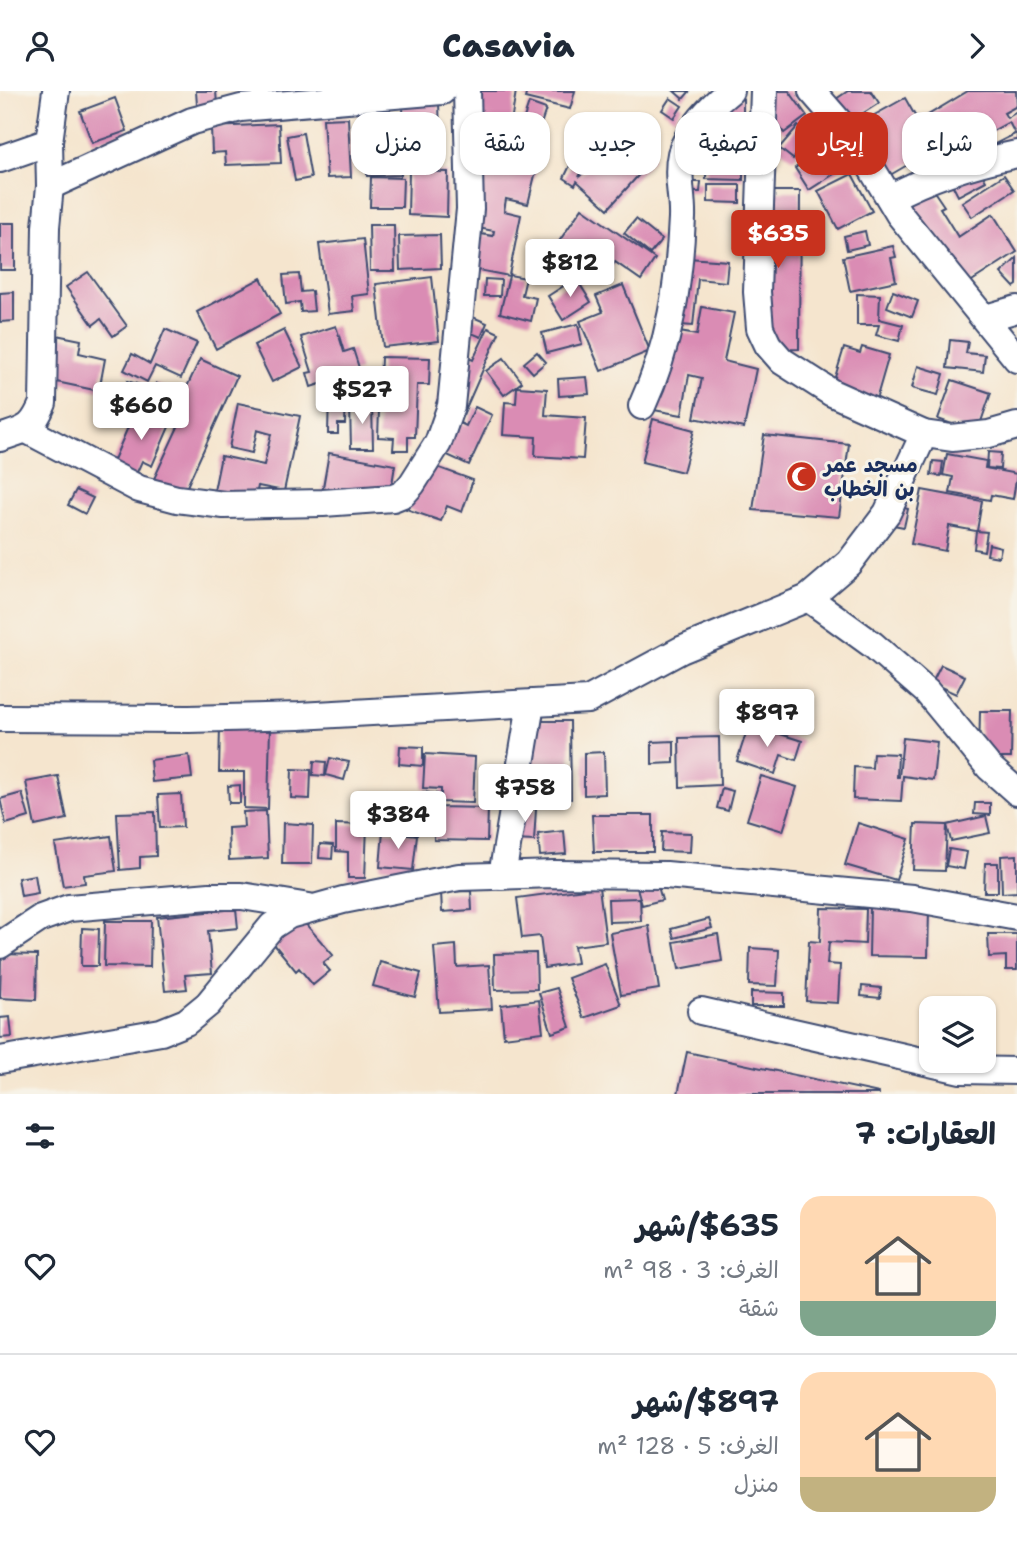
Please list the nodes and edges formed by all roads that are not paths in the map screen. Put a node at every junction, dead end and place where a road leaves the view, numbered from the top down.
1 (56, 91) edge
2 (442, 91) edge
3 (467, 91) edge
4 (730, 91) edge
5 (764, 91) edge
6 (812, 91) edge
7 (49, 142) junction
8 (1017, 154) edge
9 (0, 159) edge
10 (50, 187) junction
11 (890, 198) junction
12 (1017, 309) edge
13 (986, 318) junction
14 (1017, 359) edge
15 (642, 406) dead end
16 (1017, 426) edge
17 (12, 434) edge
18 (924, 434) junction
19 (808, 598) junction
20 (531, 704) junction
21 (0, 718) edge
22 (1017, 792) edge
23 (502, 876) junction
24 (316, 908) junction
25 (1017, 917) edge
26 (0, 946) edge
27 (701, 1011) dead end
28 (0, 1060) edge
29 (1017, 1071) edge

1 - 7 street
2 - 10 street
3 - 17 street
4 - 15 street
5 - 18 street
6 - 11 street
7 - 9 street
7 - 10 street
8 - 11 street
10 - 17 street
11 - 13 street
12 - 13 street
13 - 14 street
16 - 18 street
18 - 19 street
19 - 20 street
19 - 22 street
20 - 21 street
20 - 23 street
23 - 24 street
23 - 25 street
24 - 26 street
24 - 28 street
27 - 29 street

